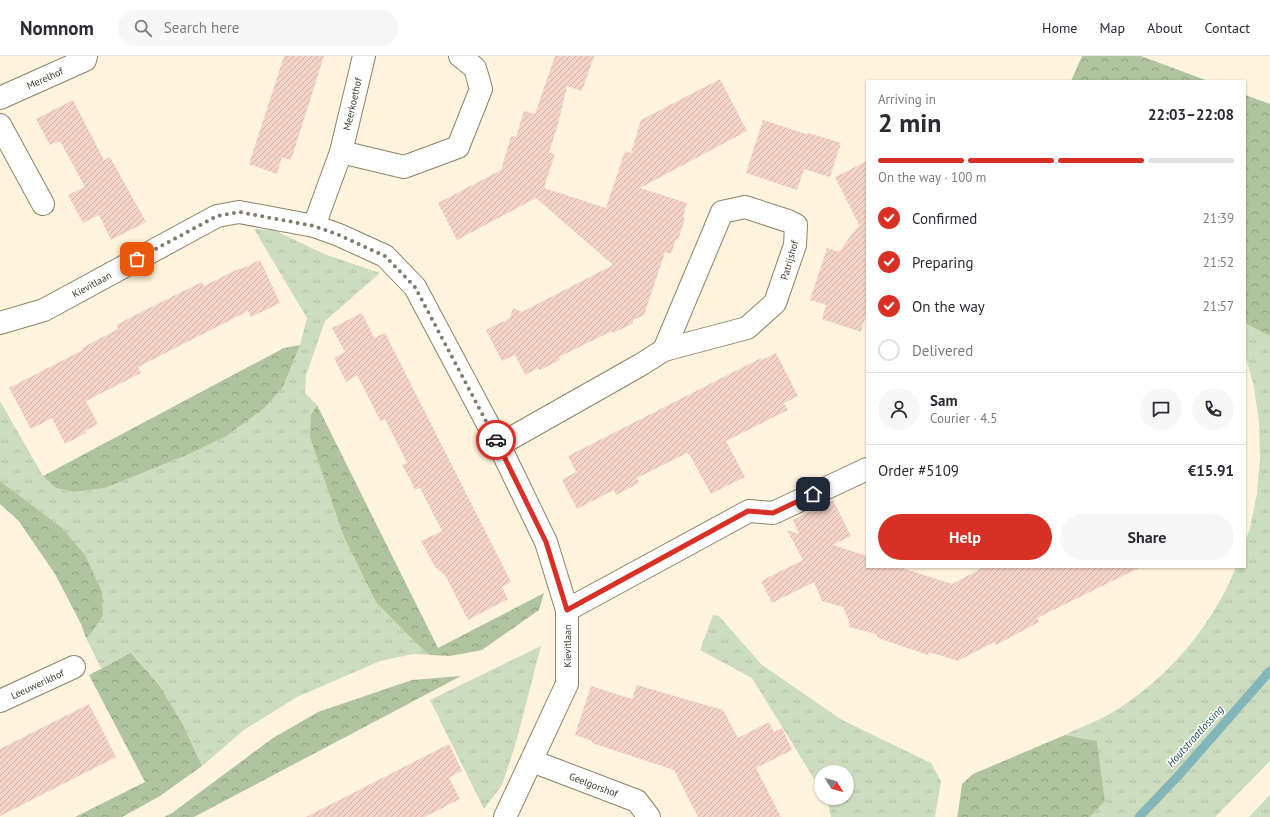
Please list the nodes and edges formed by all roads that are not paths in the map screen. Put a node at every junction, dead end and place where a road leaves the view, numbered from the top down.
1 (86, 56) edge
2 (364, 56) edge
3 (460, 56) edge
4 (0, 98) edge
5 (0, 125) edge
6 (341, 152) junction
7 (43, 204) dead end
8 (314, 226) junction
9 (0, 323) edge
10 (664, 350) junction
11 (499, 445) junction
12 (866, 469) edge
13 (567, 610) junction
14 (74, 667) dead end
15 (0, 701) edge
16 (532, 761) junction
17 (505, 817) edge
18 (649, 817) edge

1 - 4 street, Merelhof
2 - 6 street, Meerkoethof
3 - 6 street
5 - 7 street
6 - 8 street, Meerkoethof
8 - 9 street, Kievitlaan
8 - 11 street, Kievitlaan
10 - 10 street, Patrijshof
10 - 11 street, Patrijshof
11 - 13 street, Kievitlaan
12 - 13 street
13 - 16 street, Kievitlaan
14 - 15 street, Leeuwerikhof
16 - 17 street, Kievitlaan
16 - 18 street, Geelgorshof

